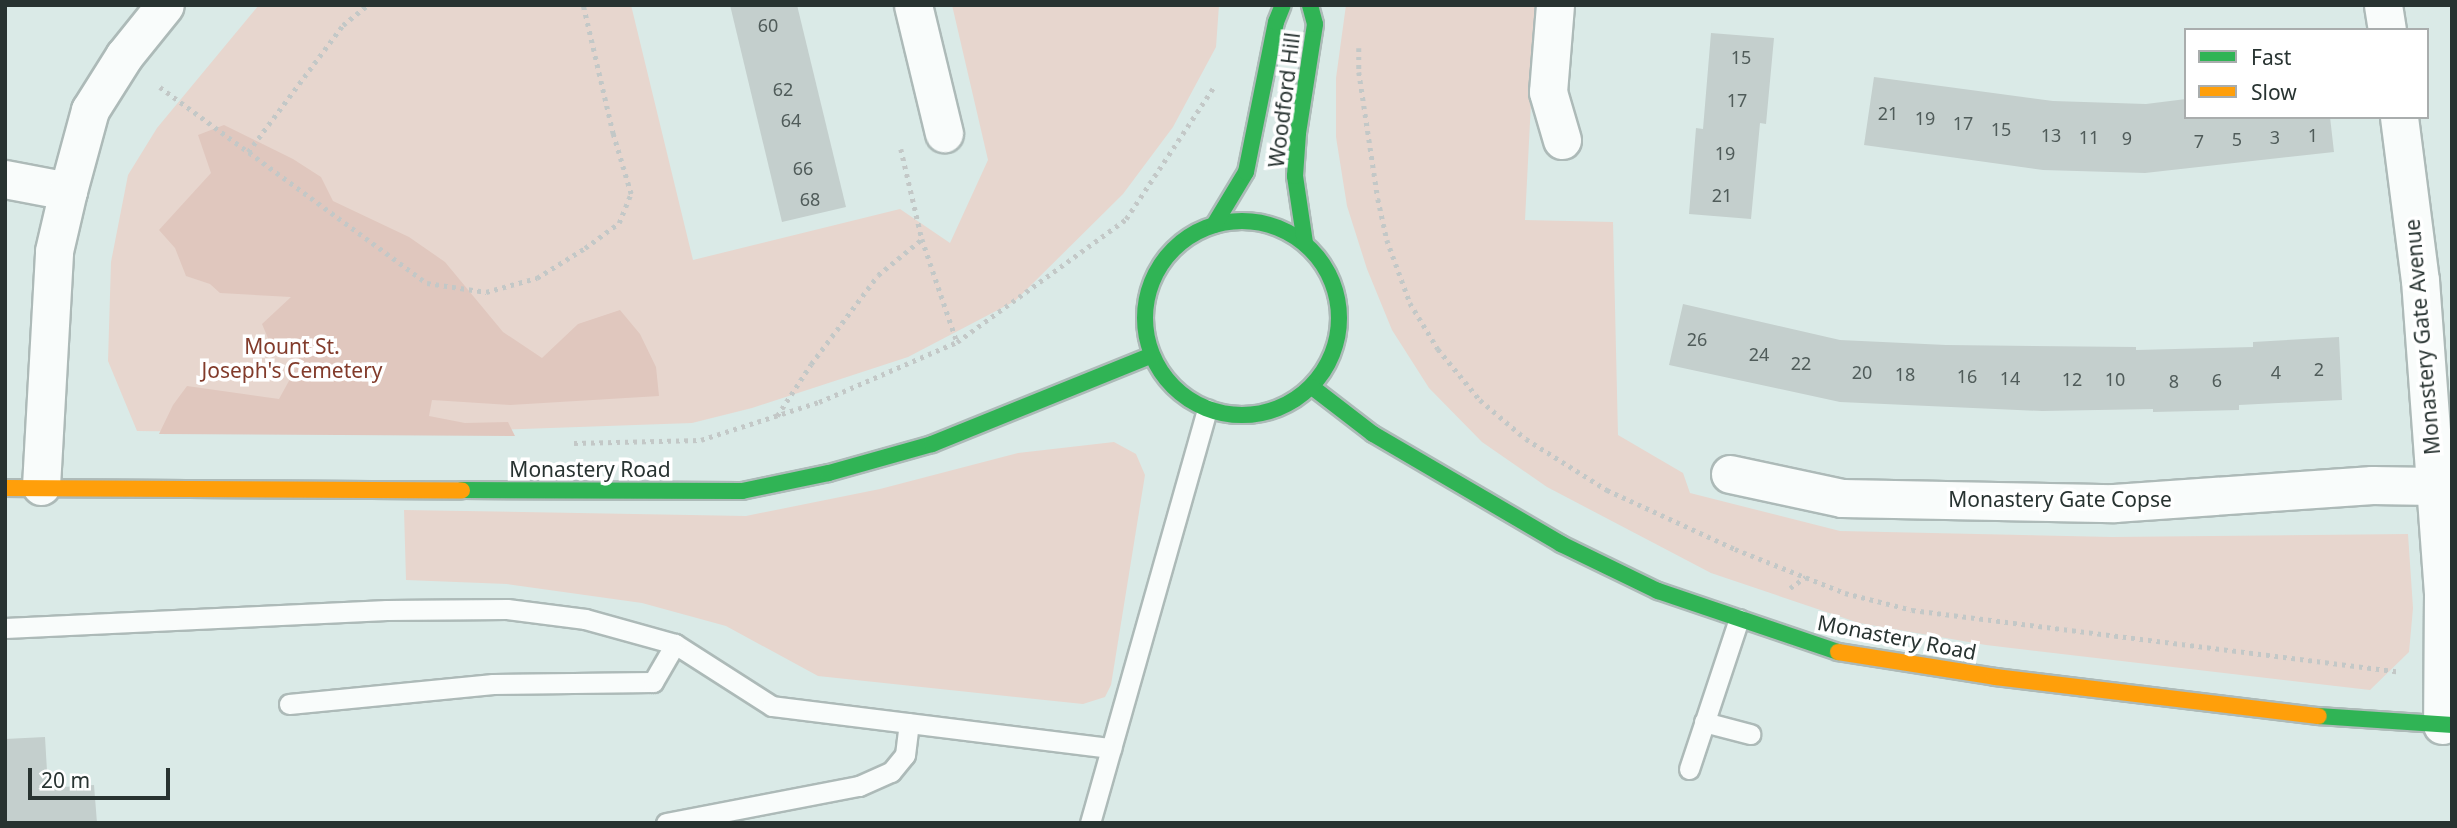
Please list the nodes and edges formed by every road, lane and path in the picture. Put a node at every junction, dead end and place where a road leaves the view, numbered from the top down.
1 (165, 5) edge
2 (369, 5) edge
3 (583, 5) edge
4 (913, 5) edge
5 (1283, 5) edge
6 (1310, 5) edge
7 (1555, 5) edge
8 (2383, 5) edge
9 (2387, 28) edge
10 (1215, 86) dead end
11 (160, 87) dead end
12 (2399, 119) edge
13 (944, 133) dead end
14 (1562, 140) dead end
15 (900, 144) dead end
16 (248, 152) junction
17 (5, 179) edge
18 (68, 191) junction
19 (1214, 225) junction
20 (922, 239) junction
21 (1305, 243) junction
22 (957, 342) junction
23 (1152, 355) junction
24 (1312, 387) junction
25 (1208, 409) junction
26 (777, 416) junction
27 (561, 443) dead end
28 (1730, 474) dead end
29 (2434, 486) junction
30 (23, 487) edge
31 (1739, 619) junction
32 (5, 628) edge
33 (675, 644) junction
34 (289, 704) dead end
35 (1704, 722) junction
36 (909, 723) junction
37 (2447, 725) edge
38 (1750, 734) dead end
39 (1111, 748) junction
40 (1689, 769) dead end
41 (666, 823) edge
42 (1090, 823) edge

1 - 18 street
2 - 16 path
3 - 16 path
4 - 13 street
5 - 19 street, Woodford Hill
6 - 21 street, Woodford Hill
7 - 14 street
8 - 9 street
10 - 22 path
11 - 16 path
12 - 29 street, Monastery Gate Avenue
15 - 20 path
17 - 18 street
18 - 30 street
19 - 21 street
19 - 23 street
20 - 22 path
20 - 26 path
21 - 24 street
22 - 26 path
23 - 25 street
23 - 30 street, Monastery Road
24 - 25 street
24 - 31 street, Monastery Road
25 - 39 lane
26 - 27 path
28 - 29 street, Monastery Gate Copse
29 - 37 street, Monastery Gate Avenue
31 - 35 lane
31 - 37 street, Monastery Road
32 - 33 lane
33 - 34 lane
33 - 36 lane
35 - 38 lane
35 - 40 lane
36 - 39 lane
36 - 41 lane
39 - 42 lane

